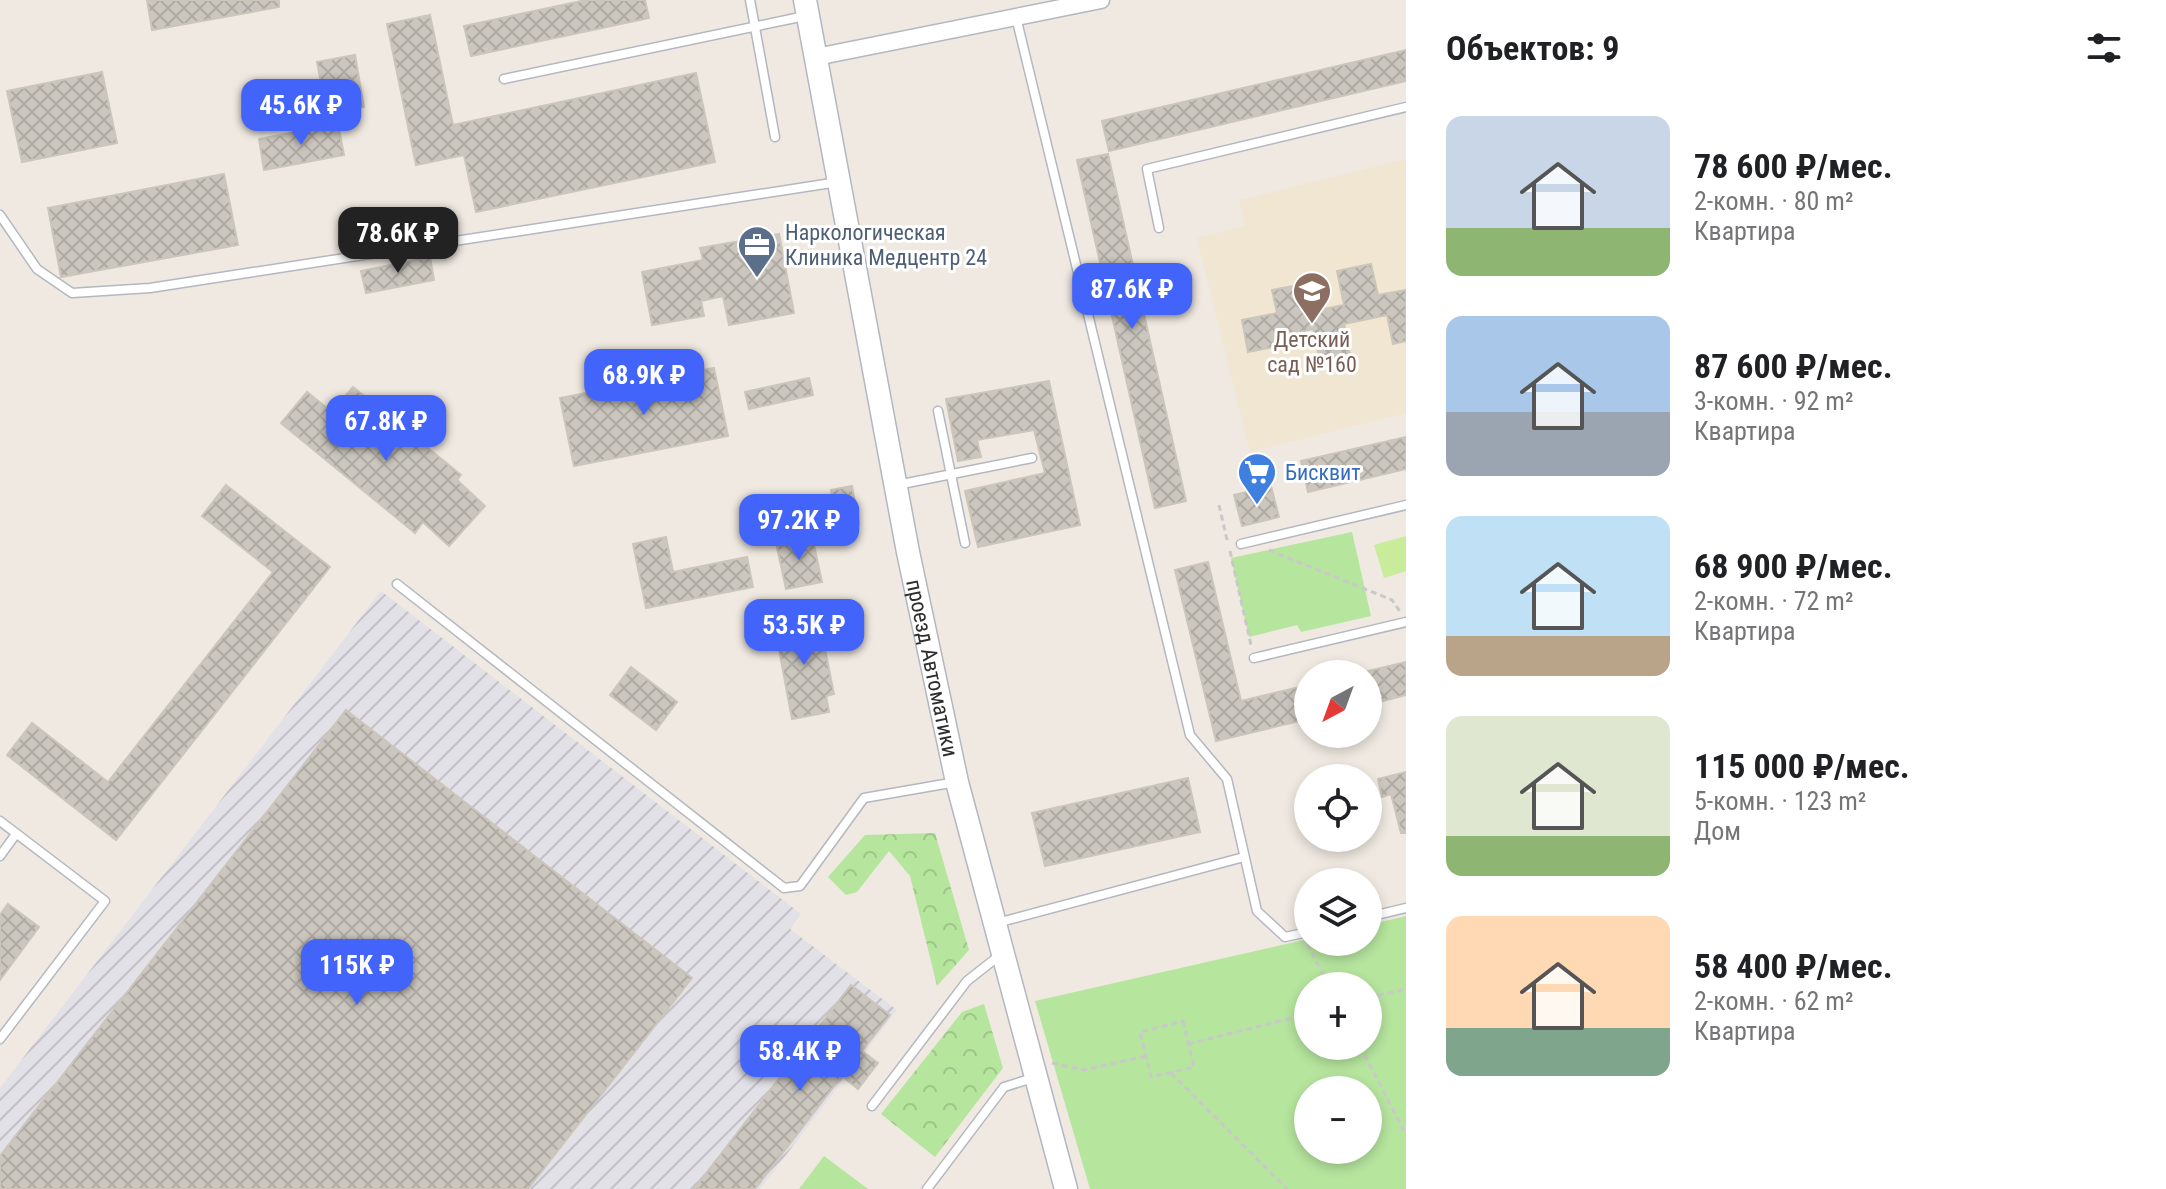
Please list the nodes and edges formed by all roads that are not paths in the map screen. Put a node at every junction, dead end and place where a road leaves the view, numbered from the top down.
1 (750, 0) edge
2 (1101, 0) edge
3 (806, 8) edge
4 (1016, 17) junction
5 (755, 26) junction
6 (816, 57) junction
7 (504, 79) dead end
8 (1406, 107) edge
9 (775, 137) dead end
10 (839, 181) junction
11 (0, 215) edge
12 (1159, 228) dead end
13 (938, 411) dead end
14 (1032, 458) dead end
15 (951, 474) junction
16 (896, 486) junction
17 (1406, 505) edge
18 (965, 543) dead end
19 (1241, 544) road end
20 (397, 584) dead end
21 (1406, 622) edge
22 (1254, 658) road end
23 (957, 782) junction
24 (0, 821) edge
25 (16, 834) junction
26 (0, 856) edge
27 (1244, 857) junction
28 (1406, 908) edge
29 (1382, 914) edge
30 (992, 924) junction
31 (1294, 935) edge
32 (1001, 955) junction
33 (0, 1039) edge
34 (1031, 1068) junction
35 (872, 1106) dead end
36 (927, 1189) edge
37 (1066, 1189) edge

1 - 5 lane
2 - 4 street
3 - 5 lane
3 - 6 main road, проезд Автоматики
4 - 6 street
4 - 27 lane
5 - 7 lane
5 - 9 lane
6 - 10 main road, проезд Автоматики
8 - 12 lane
10 - 11 lane
10 - 16 main road, проезд Автоматики
13 - 15 lane
14 - 15 lane
15 - 16 lane
15 - 18 lane
16 - 23 main road, проезд Автоматики
17 - 19 lane
20 - 23 lane
21 - 22 lane
23 - 30 main road, проезд Автоматики
24 - 25 lane
25 - 26 lane
25 - 33 lane
27 - 30 lane
27 - 31 lane
28 - 29 lane
30 - 32 main road, проезд Автоматики
32 - 34 main road, проезд Автоматики
32 - 35 lane
34 - 36 lane
34 - 37 main road, проезд Автоматики

